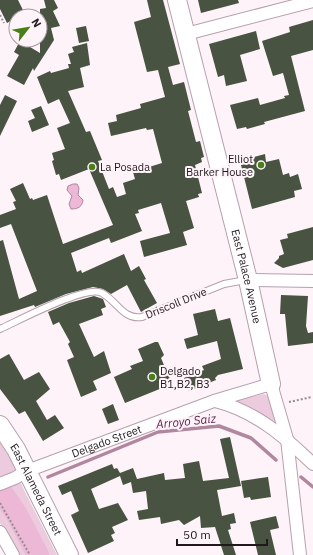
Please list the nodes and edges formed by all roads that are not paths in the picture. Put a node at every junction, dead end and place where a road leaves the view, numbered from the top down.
1 (176, 0) edge
2 (313, 1) edge
3 (186, 34) junction
4 (248, 280) junction
5 (313, 281) edge
6 (0, 329) edge
7 (271, 384) junction
8 (214, 401) junction
9 (0, 425) edge
10 (287, 439) junction
11 (313, 464) edge
12 (21, 474) junction
13 (0, 484) edge
14 (0, 532) edge
15 (13, 555) edge
16 (69, 555) edge
17 (300, 555) edge

1 - 3 street, East Palace Avenue
2 - 3 street
3 - 4 street, East Palace Avenue
4 - 5 street
4 - 6 lane, Driscoll Drive
4 - 7 street, East Palace Avenue
7 - 8 street, Delgado Street
7 - 10 street, East Palace Avenue
8 - 10 street
8 - 12 street, Delgado Street
9 - 12 street, East Alameda Street
10 - 11 street
10 - 17 street, East Palace Avenue
12 - 13 street, Delgado Street
12 - 16 street, East Alameda Street
14 - 15 street

